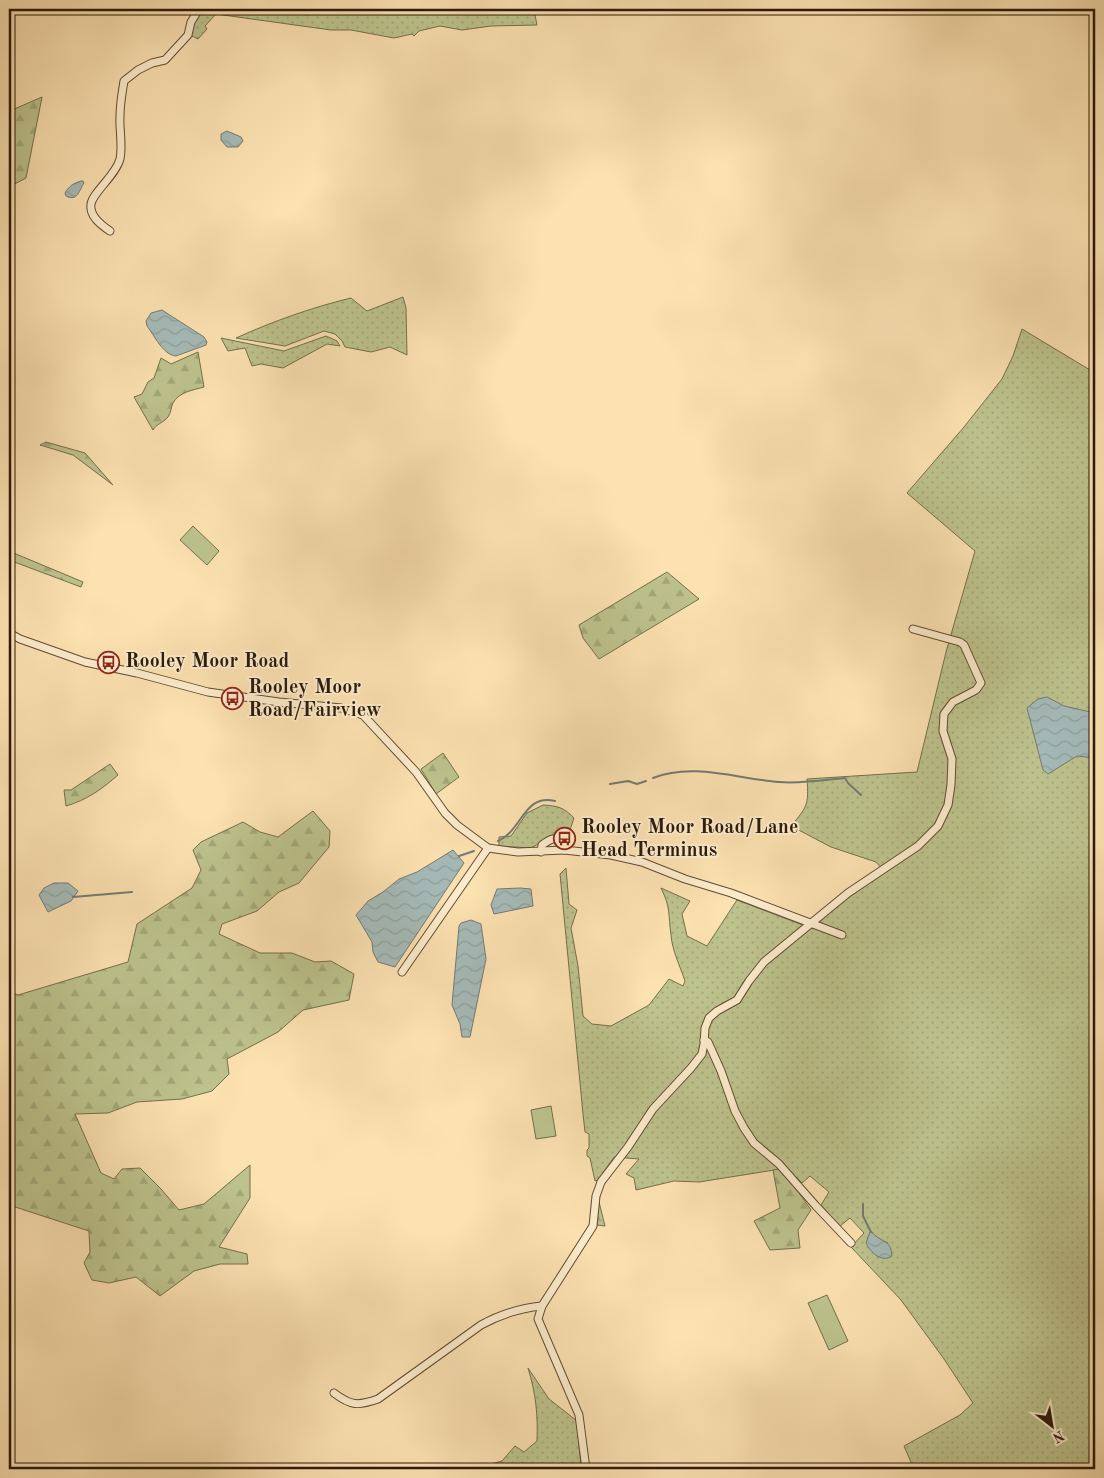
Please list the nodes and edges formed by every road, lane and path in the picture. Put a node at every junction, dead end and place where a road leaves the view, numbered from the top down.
1 (199, 9) edge
2 (110, 231) dead end
3 (913, 629) dead end
4 (9, 633) edge
5 (488, 848) junction
6 (564, 850) junction
7 (541, 852) junction
8 (812, 924) junction
9 (842, 935) dead end
10 (402, 972) dead end
11 (704, 1040) junction
12 (851, 1243) dead end
13 (542, 1306) junction
14 (334, 1393) dead end
15 (586, 1469) edge

1 - 2 street
3 - 8 street
4 - 5 street
5 - 7 street
5 - 10 street
6 - 7 street
6 - 7 street
6 - 8 street
8 - 9 street
8 - 11 street
11 - 12 street
11 - 13 street
13 - 14 street
13 - 15 street

